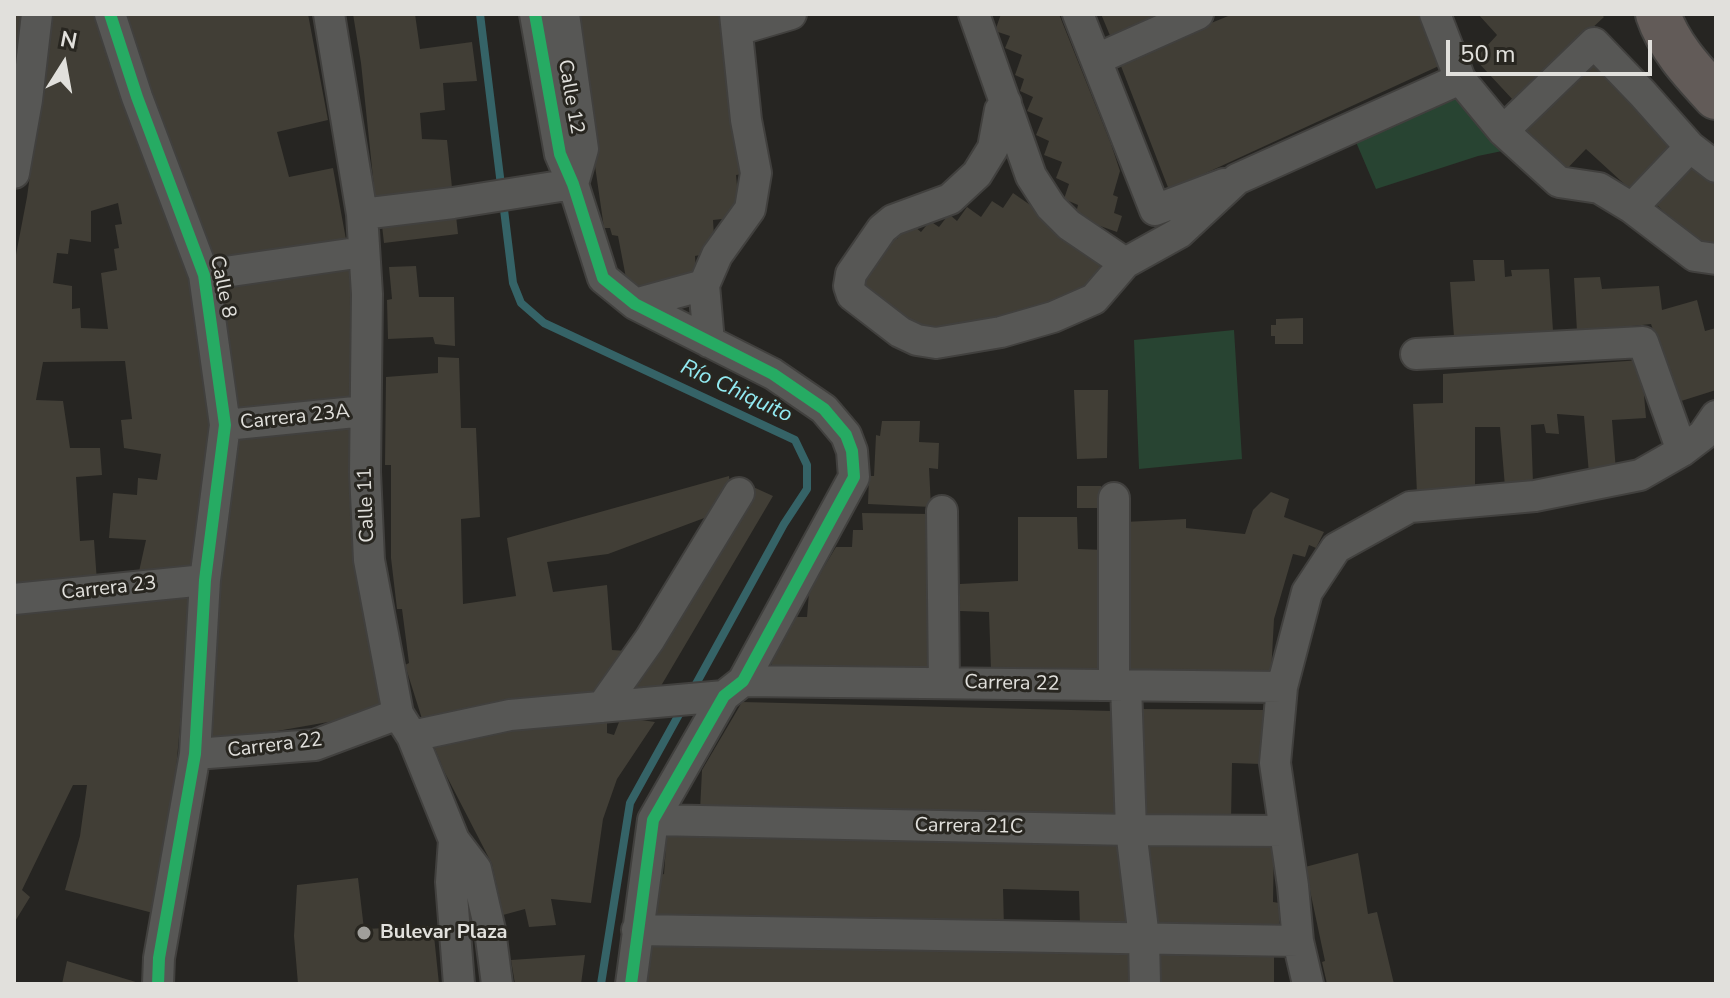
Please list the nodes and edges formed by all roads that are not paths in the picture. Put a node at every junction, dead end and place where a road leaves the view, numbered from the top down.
1 (37, 14) edge
2 (110, 14) edge
3 (329, 14) edge
4 (535, 14) edge
5 (564, 14) edge
6 (791, 14) edge
7 (974, 14) edge
8 (1078, 14) edge
9 (1198, 14) edge
10 (1435, 14) edge
11 (1658, 14) edge
12 (736, 22) edge
13 (1097, 59) junction
14 (1460, 79) junction
15 (1716, 97) edge
16 (1006, 103) junction
17 (1503, 131) junction
18 (1690, 147) junction
19 (1716, 167) edge
20 (14, 173) edge
21 (1237, 179) junction
22 (573, 184) junction
23 (1632, 208) junction
24 (362, 214) junction
25 (363, 252) junction
26 (1716, 259) edge
27 (1125, 263) junction
28 (204, 275) junction
29 (704, 285) junction
30 (635, 304) junction
31 (709, 342) junction
32 (1416, 354) dead end
33 (365, 411) junction
34 (1716, 416) edge
35 (225, 425) junction
36 (1682, 451) junction
37 (739, 493) dead end
38 (1114, 498) dead end
39 (942, 511) dead end
40 (205, 580) junction
41 (14, 599) edge
42 (944, 683) junction
43 (1120, 685) junction
44 (1282, 687) junction
45 (725, 691) junction
46 (602, 707) junction
47 (405, 725) junction
48 (195, 754) junction
49 (653, 820) junction
50 (1131, 830) junction
51 (1285, 831) junction
52 (454, 840) junction
53 (637, 930) junction
54 (1144, 938) junction
55 (1300, 969) edge
56 (158, 984) edge
57 (459, 984) edge
58 (497, 984) edge
59 (631, 984) edge
60 (1145, 984) edge

1 - 20 street
2 - 28 street, Calle 8
3 - 24 street, Calle 11
4 - 22 street, Calle 12
5 - 22 street
6 - 12 street
7 - 16 street
8 - 13 street
9 - 13 street
10 - 14 street
11 - 15 main road
12 - 29 street
13 - 21 street
14 - 17 street
14 - 21 street
16 - 27 street
16 - 27 street
17 - 18 street
17 - 23 street
18 - 19 street
18 - 23 street
21 - 27 street
22 - 24 street
22 - 30 street, Calle 12
23 - 26 street
24 - 25 street, Calle 11
25 - 28 street
25 - 33 street, Calle 11
28 - 35 street, Calle 8
29 - 30 street
29 - 31 street
30 - 31 street, Calle 12
31 - 45 street, Calle 12
32 - 36 street
33 - 35 street, Carrera 23A
33 - 47 street, Calle 11
34 - 36 street
35 - 40 street, Calle 8
36 - 44 street
37 - 46 street
38 - 43 street
39 - 42 street
40 - 41 street, Carrera 23
40 - 48 street, Calle 8
42 - 43 street, Carrera 22
42 - 45 street, Carrera 22
43 - 44 street, Carrera 22
43 - 50 street
44 - 51 street
45 - 46 street, Carrera 22
45 - 49 street, Calle 12
46 - 47 street, Carrera 22
47 - 48 street, Carrera 22
47 - 52 street, Calle 11
48 - 56 street, Calle 8
49 - 50 street, Carrera 21C
49 - 53 street
50 - 51 street, Carrera 21C
50 - 54 street
51 - 55 street
52 - 57 street, Calle 11
52 - 58 street
53 - 54 street
53 - 59 street
54 - 55 street
54 - 60 street

